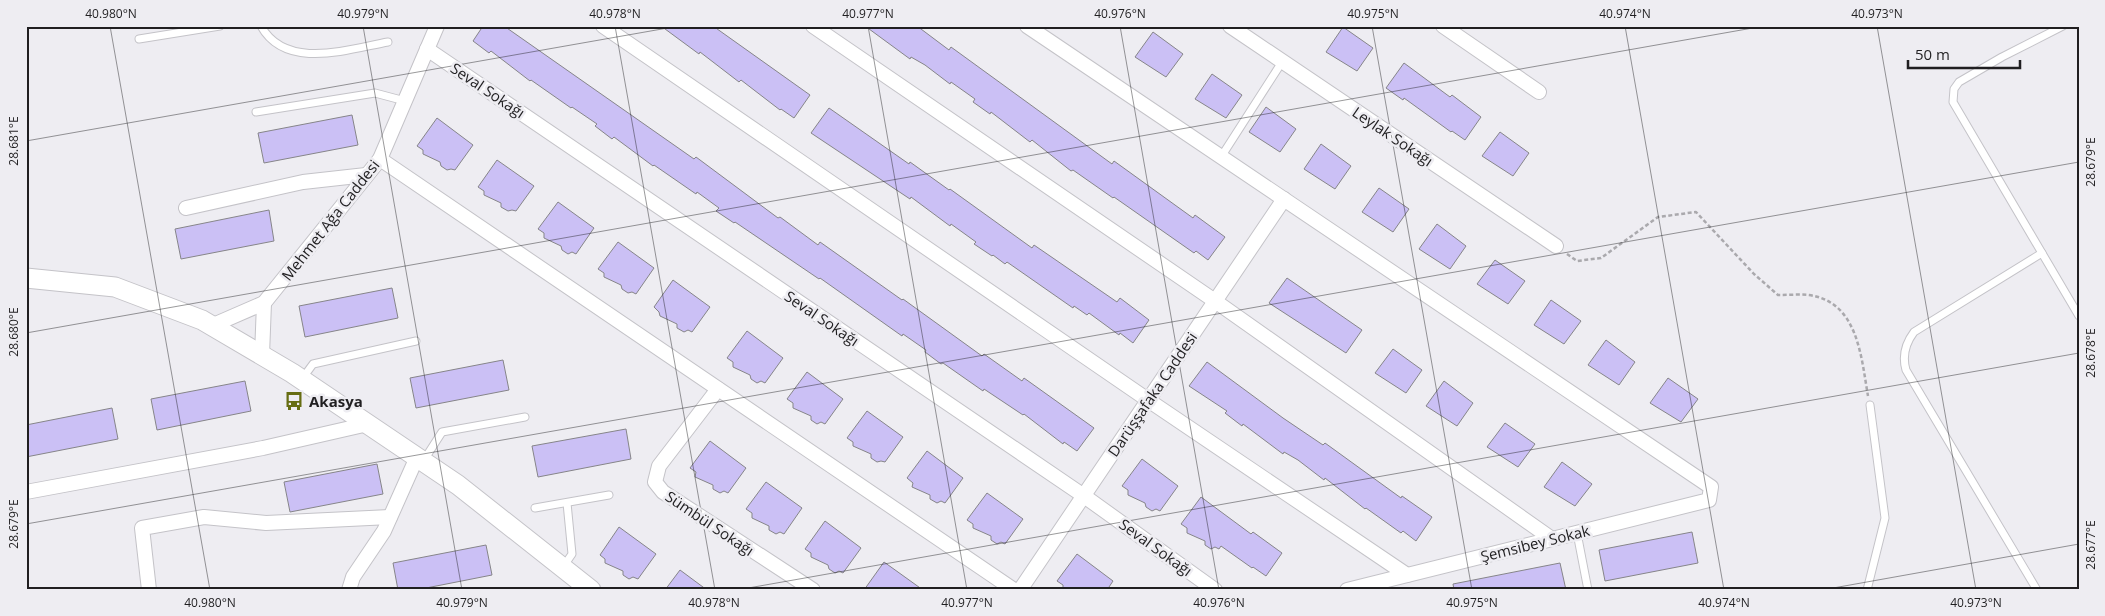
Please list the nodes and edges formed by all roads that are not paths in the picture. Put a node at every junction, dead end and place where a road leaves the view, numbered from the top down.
1 (220, 26) edge
2 (261, 26) edge
3 (437, 26) edge
4 (603, 26) edge
5 (813, 26) edge
6 (1027, 26) edge
7 (1230, 26) edge
8 (1443, 26) edge
9 (2063, 26) edge
10 (139, 39) dead end
11 (388, 42) dead end
12 (427, 49) junction
13 (1282, 62) junction
14 (1539, 92) dead end
15 (405, 101) junction
16 (256, 112) dead end
17 (1221, 157) junction
18 (380, 158) junction
19 (366, 175) junction
20 (1284, 199) junction
21 (186, 208) dead end
22 (1556, 246) road end
23 (2042, 253) junction
24 (26, 278) edge
25 (1215, 301) junction
26 (264, 303) junction
27 (2079, 316) edge
28 (212, 326) junction
29 (416, 341) dead end
30 (262, 355) junction
31 (302, 379) junction
32 (718, 389) junction
33 (1148, 400) junction
34 (1870, 405) road end
35 (525, 417) dead end
36 (368, 424) junction
37 (420, 460) junction
38 (26, 492) edge
39 (609, 495) dead end
40 (1084, 496) junction
41 (567, 502) junction
42 (535, 508) dead end
43 (390, 517) junction
44 (1577, 533) junction
45 (1552, 539) junction
46 (1407, 575) junction
47 (576, 581) edge
48 (149, 590) edge
49 (349, 590) edge
50 (812, 590) edge
51 (1014, 590) edge
52 (1020, 590) edge
53 (1215, 590) edge
54 (1348, 590) edge
55 (1588, 590) edge
56 (1867, 590) edge
57 (2037, 590) edge

1 - 10 lane
2 - 11 lane
3 - 12 street, Mehmet Ağa Caddesi
4 - 33 street
5 - 25 street
6 - 17 street
7 - 13 street, Leylak Sokağı
8 - 14 street
9 - 23 lane
12 - 15 street, Mehmet Ağa Caddesi
12 - 40 street, Seval Sokağı
13 - 17 lane
13 - 22 street, Leylak Sokağı
15 - 16 lane
15 - 18 street, Mehmet Ağa Caddesi
17 - 20 street
18 - 19 street, Mehmet Ağa Caddesi
18 - 32 street
19 - 21 street
19 - 26 street, Mehmet Ağa Caddesi
20 - 25 street, Darüşşafaka Caddesi
20 - 44 street, Şemsibey Sokak
23 - 27 lane
23 - 57 lane
24 - 28 street
25 - 33 street, Darüşşafaka Caddesi
25 - 45 street
26 - 28 street, Mehmet Ağa Caddesi
26 - 30 street
28 - 30 street
29 - 31 lane
30 - 31 street
31 - 36 street
32 - 50 street, Sümbül Sokağı
32 - 51 street
33 - 40 street, Darüşşafaka Caddesi
33 - 46 street
34 - 56 lane
35 - 37 lane
36 - 37 street
36 - 38 street
37 - 43 street
37 - 47 street
39 - 41 lane
40 - 52 street, Darüşşafaka Caddesi
40 - 53 street, Seval Sokağı
41 - 42 lane
41 - 47 lane
43 - 48 street
43 - 49 street
44 - 45 street, Şemsibey Sokak
44 - 55 lane
45 - 46 street, Şemsibey Sokak
46 - 54 street, Şemsibey Sokak

